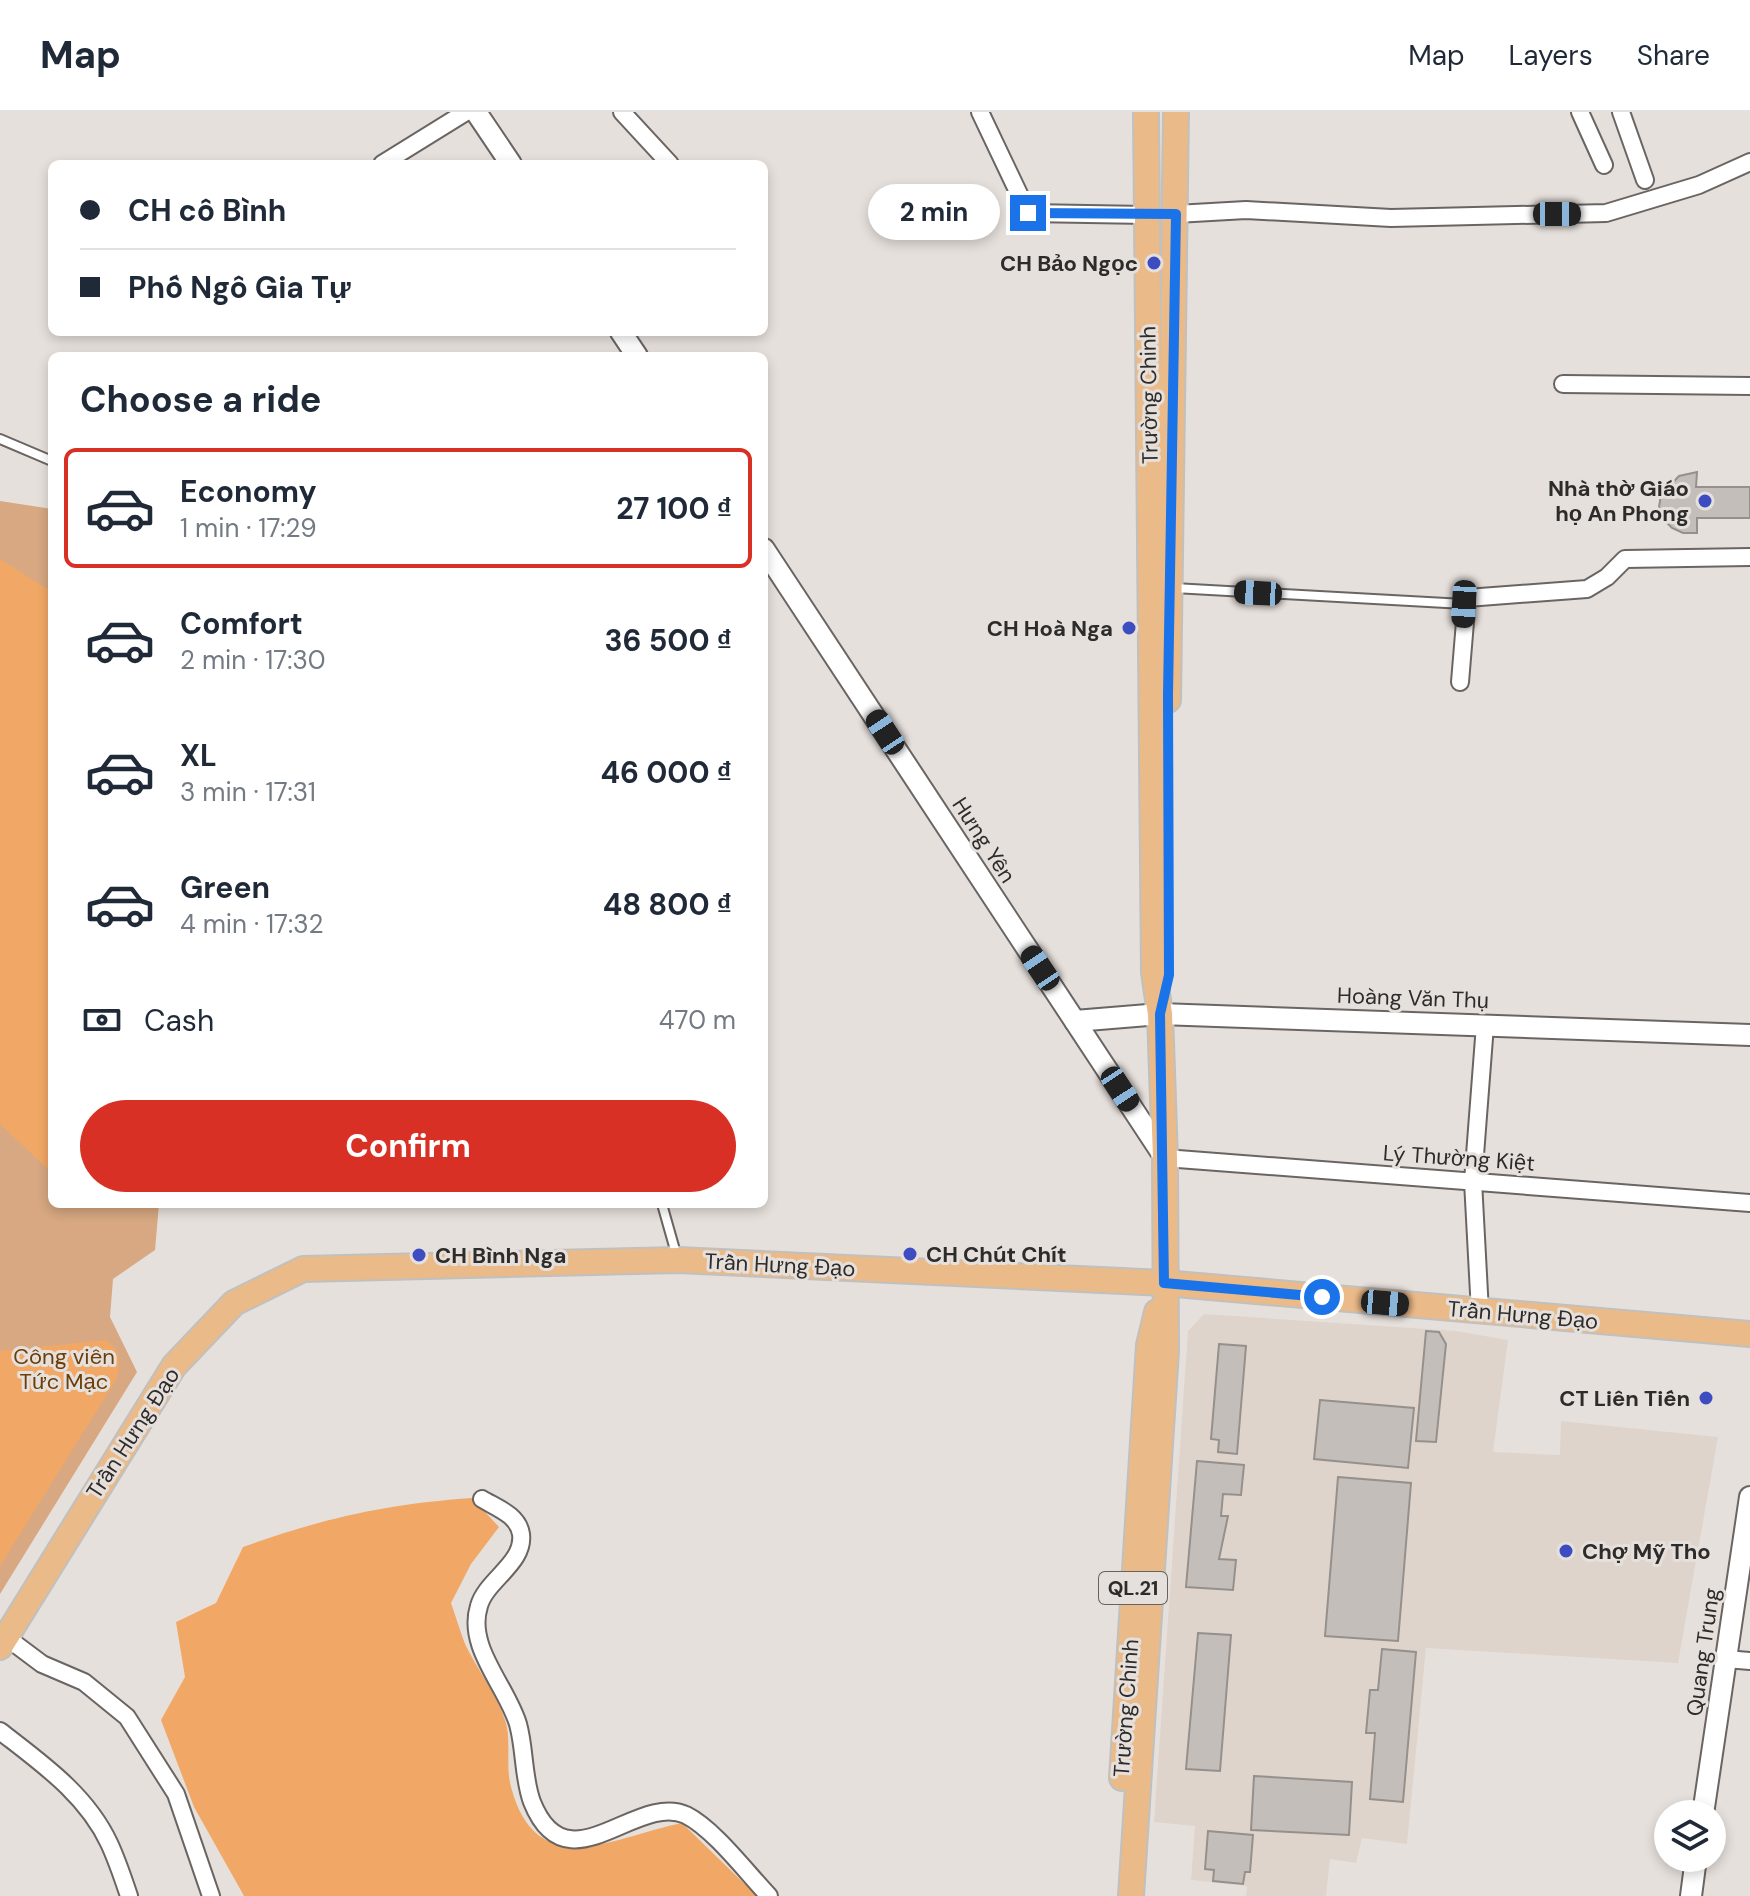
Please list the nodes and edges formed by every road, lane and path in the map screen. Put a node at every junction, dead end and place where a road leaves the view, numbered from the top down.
1 (466, 112) edge
2 (476, 112) edge
3 (622, 112) edge
4 (980, 112) edge
5 (1146, 112) edge
6 (1176, 112) edge
7 (1580, 112) edge
8 (1621, 112) edge
9 (388, 160) edge
10 (508, 160) edge
11 (666, 160) edge
12 (1750, 162) edge
13 (1604, 165) dead end
14 (1645, 180) dead end
15 (1176, 214) junction
16 (1147, 215) junction
17 (1563, 384) dead end
18 (1750, 386) edge
19 (0, 439) edge
20 (48, 459) edge
21 (768, 555) edge
22 (1750, 557) edge
23 (1169, 588) junction
24 (1464, 604) junction
25 (1460, 682) dead end
26 (1160, 695) junction
27 (1160, 1014) junction
28 (1075, 1021) junction
29 (1485, 1025) junction
30 (1750, 1035) edge
31 (1165, 1158) junction
32 (1473, 1181) junction
33 (1750, 1203) edge
34 (663, 1208) edge
35 (678, 1260) junction
36 (1164, 1283) junction
37 (1480, 1312) junction
38 (1750, 1334) edge
39 (1750, 1497) edge
40 (482, 1499) dead end
41 (3, 1642) edge
42 (1726, 1659) junction
43 (1750, 1661) edge
44 (0, 1731) edge
45 (1705, 1800) edge
46 (1694, 1872) edge
47 (129, 1896) edge
48 (211, 1896) edge
49 (769, 1896) edge
50 (1114, 1896) edge
51 (1131, 1896) edge
52 (1691, 1896) edge

1 - 9 street
2 - 10 street
3 - 11 street
4 - 16 street
5 - 16 main road, Trường Chinh
6 - 15 main road, Trường Chinh
7 - 13 street
8 - 14 street
12 - 15 street
15 - 16 main road
15 - 23 main road, Trường Chinh
16 - 26 main road, Trường Chinh
17 - 18 street
19 - 20 lane
21 - 28 street, Hưng Yên
22 - 24 street
23 - 24 lane
23 - 26 main road, Trường Chinh
24 - 25 street
26 - 27 main road, Trường Chinh
27 - 28 street, Hoàng Văn Thụ
27 - 29 street, Hoàng Văn Thụ
27 - 31 main road, Trường Chinh
28 - 31 street, Hưng Yên
29 - 30 street, Hoàng Văn Thụ
29 - 32 street
31 - 32 street, Lý Thường Kiệt
31 - 36 main road, Trường Chinh
32 - 33 street, Lý Thường Kiệt
32 - 37 street
34 - 35 lane
35 - 36 main road, Trần Hưng Đạo
35 - 41 main road, Trần Hưng Đạo
36 - 37 main road, Trần Hưng Đạo
36 - 50 main road, Trường Chinh / QL.21
36 - 51 main road, Trường Chinh / QL.21
37 - 38 main road, Trần Hưng Đạo
39 - 42 street, Quang Trung
40 - 49 street
41 - 48 street
42 - 43 street
42 - 45 street, Quang Trung
44 - 47 street
46 - 52 street

